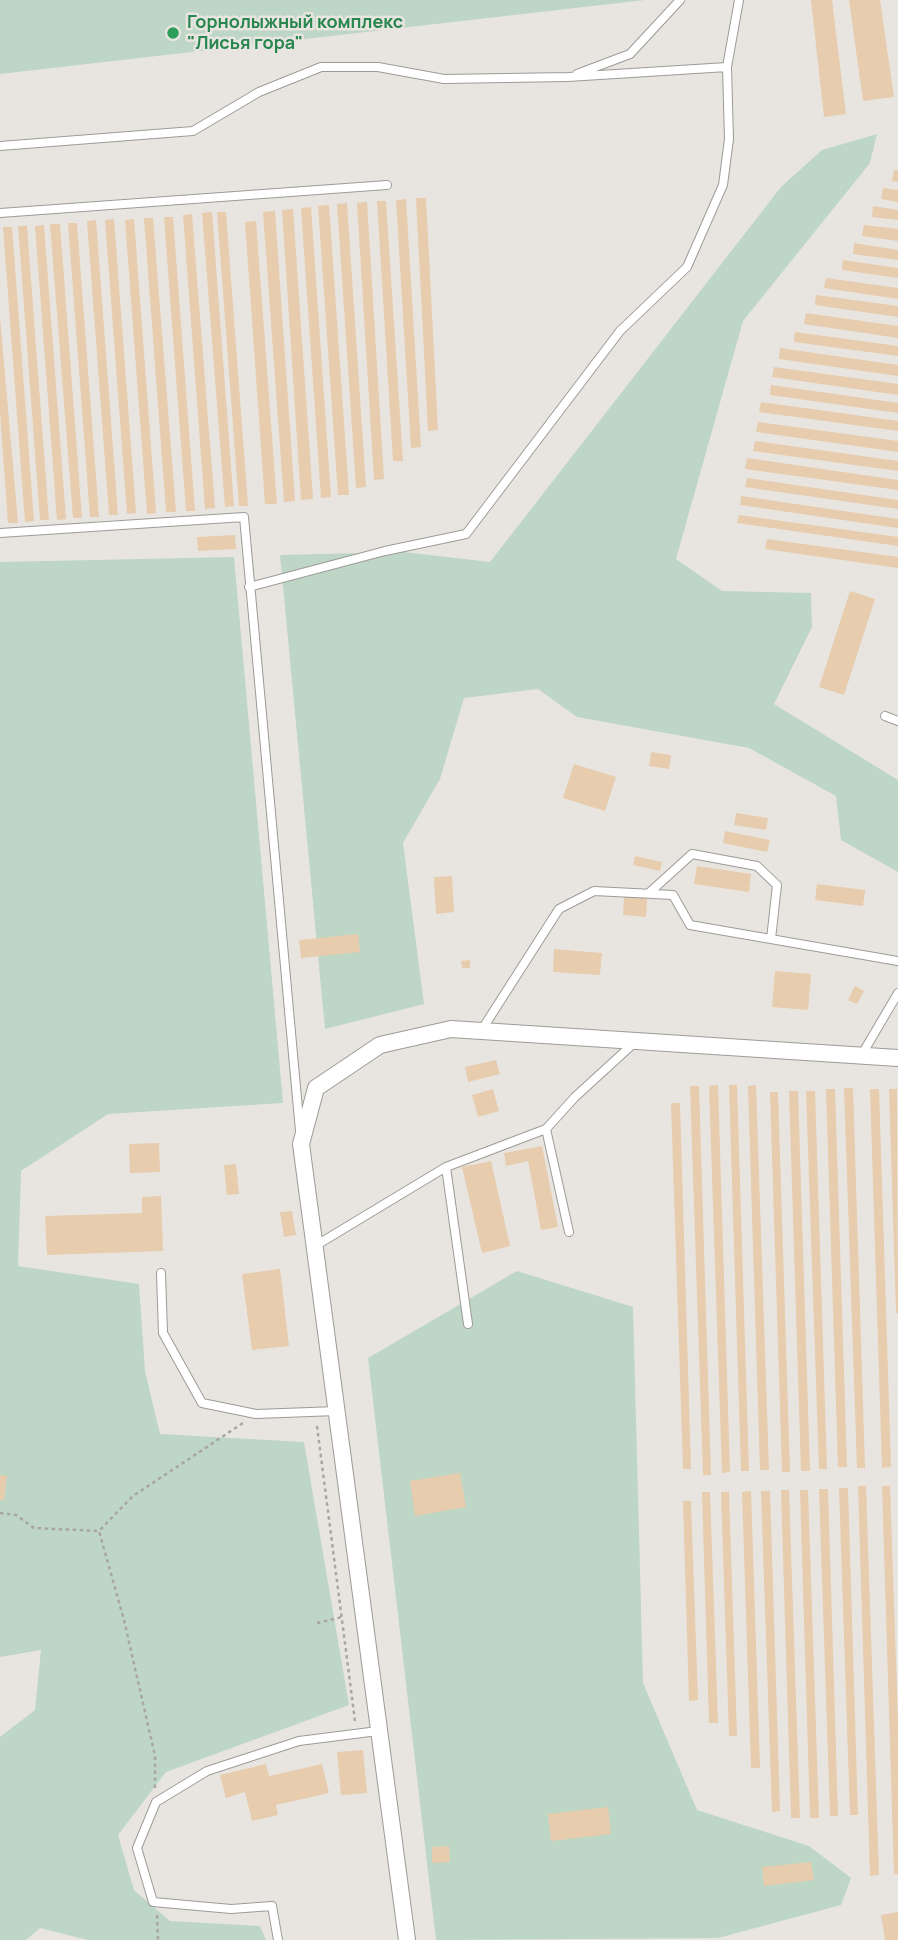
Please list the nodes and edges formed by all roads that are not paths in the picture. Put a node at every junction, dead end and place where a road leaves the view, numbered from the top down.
1 (680, 0) edge
2 (739, 0) edge
3 (727, 67) junction
4 (568, 77) junction
5 (0, 146) edge
6 (387, 185) dead end
7 (0, 213) edge
8 (0, 533) edge
9 (249, 586) junction
10 (885, 716) dead end
11 (898, 721) edge
12 (649, 893) junction
13 (771, 939) junction
14 (898, 961) edge
15 (898, 993) edge
16 (481, 1031) junction
17 (636, 1041) junction
18 (861, 1056) junction
19 (898, 1058) edge
20 (546, 1129) junction
21 (301, 1144) junction
22 (446, 1167) junction
23 (569, 1232) dead end
24 (315, 1246) junction
25 (161, 1273) dead end
26 (468, 1324) dead end
27 (337, 1411) junction
28 (378, 1731) junction
29 (278, 1940) edge
30 (407, 1940) edge

1 - 4 lane
2 - 3 lane
3 - 4 lane
3 - 9 lane
4 - 5 lane
6 - 7 lane
8 - 9 lane
9 - 21 lane
10 - 11 lane
12 - 13 lane
12 - 13 lane
12 - 16 lane
13 - 14 lane
15 - 18 lane
16 - 17 street
16 - 21 street
17 - 18 street
17 - 20 lane
18 - 19 street
20 - 22 lane
20 - 23 lane
21 - 24 street
22 - 24 lane
22 - 26 lane
24 - 27 street
25 - 27 lane
27 - 28 street
28 - 29 lane
28 - 30 street

